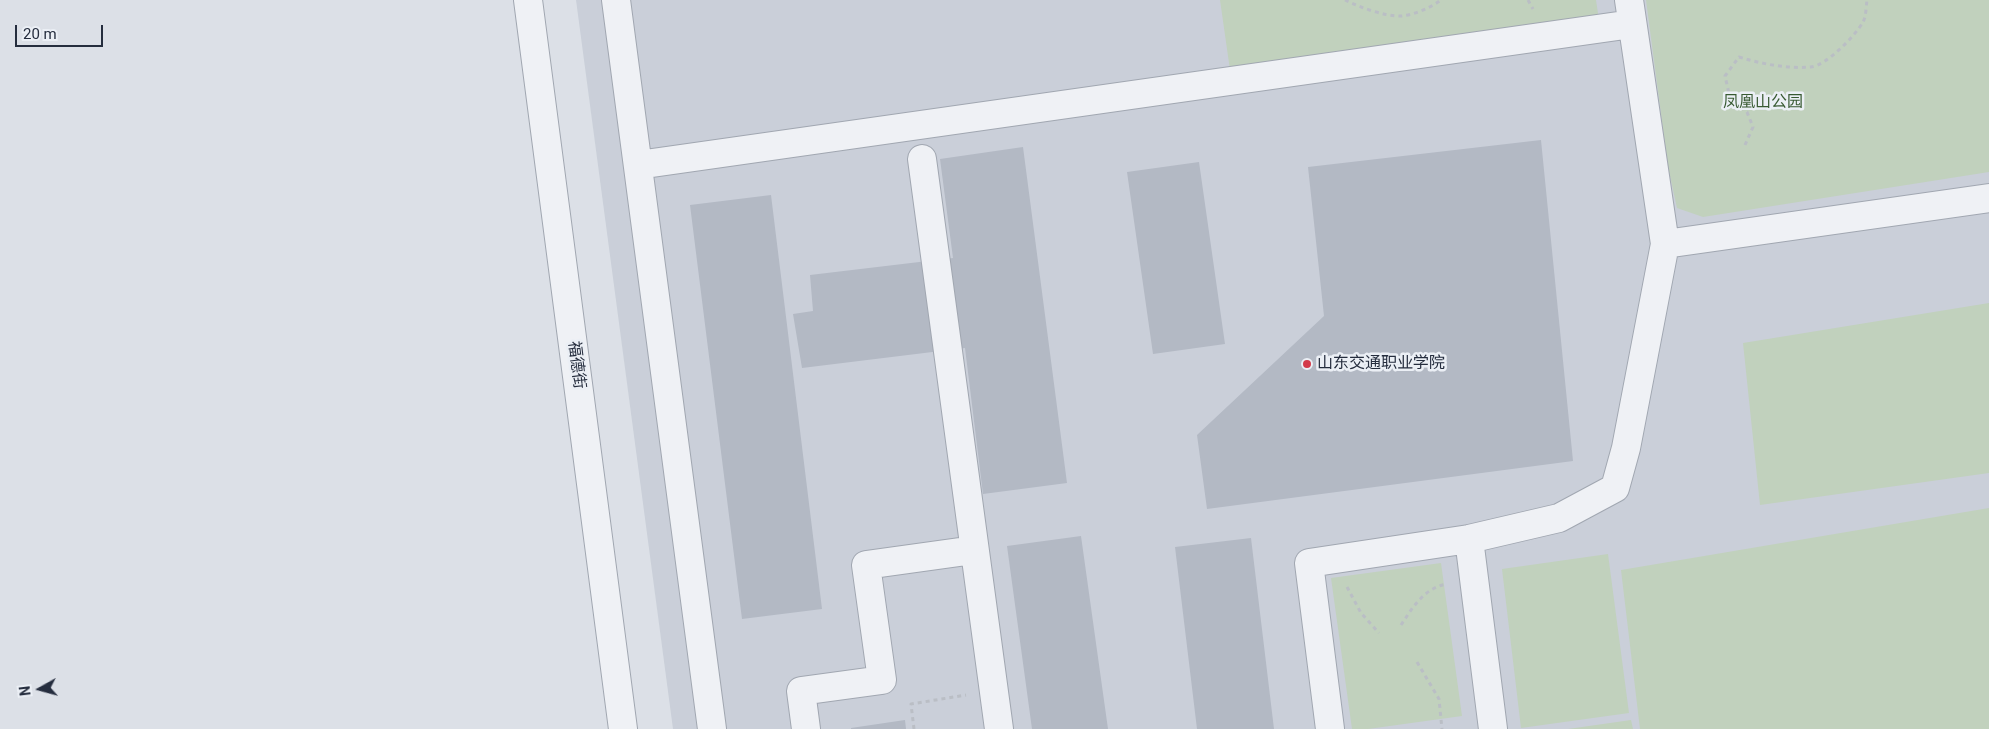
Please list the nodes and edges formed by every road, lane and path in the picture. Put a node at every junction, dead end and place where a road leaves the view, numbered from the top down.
1 (528, 0) edge
2 (616, 0) edge
3 (1345, 0) edge
4 (1441, 0) edge
5 (1867, 0) edge
6 (1630, 12) edge
7 (1745, 145) dead end
8 (922, 159) dead end
9 (638, 165) junction
10 (1989, 198) edge
11 (1665, 244) junction
12 (1469, 539) junction
13 (974, 550) junction
14 (1332, 560) junction
15 (1474, 579) junction
16 (1401, 625) dead end
17 (1379, 633) dead end
18 (1417, 662) dead end
19 (993, 691) junction
20 (623, 729) edge
21 (712, 729) edge
22 (806, 729) edge
23 (914, 729) edge
24 (999, 729) edge
25 (1330, 729) edge
26 (1442, 729) edge
27 (1493, 729) edge

1 - 20 street, 福德街
2 - 9 street
3 - 4 path
5 - 7 path
6 - 9 street
6 - 11 street
8 - 13 street
9 - 21 street
10 - 11 street
11 - 12 street
12 - 14 street
12 - 15 street
13 - 19 street
13 - 22 street
14 - 17 path
14 - 25 street
15 - 16 path
15 - 27 street
18 - 26 path
19 - 23 path
19 - 24 street

